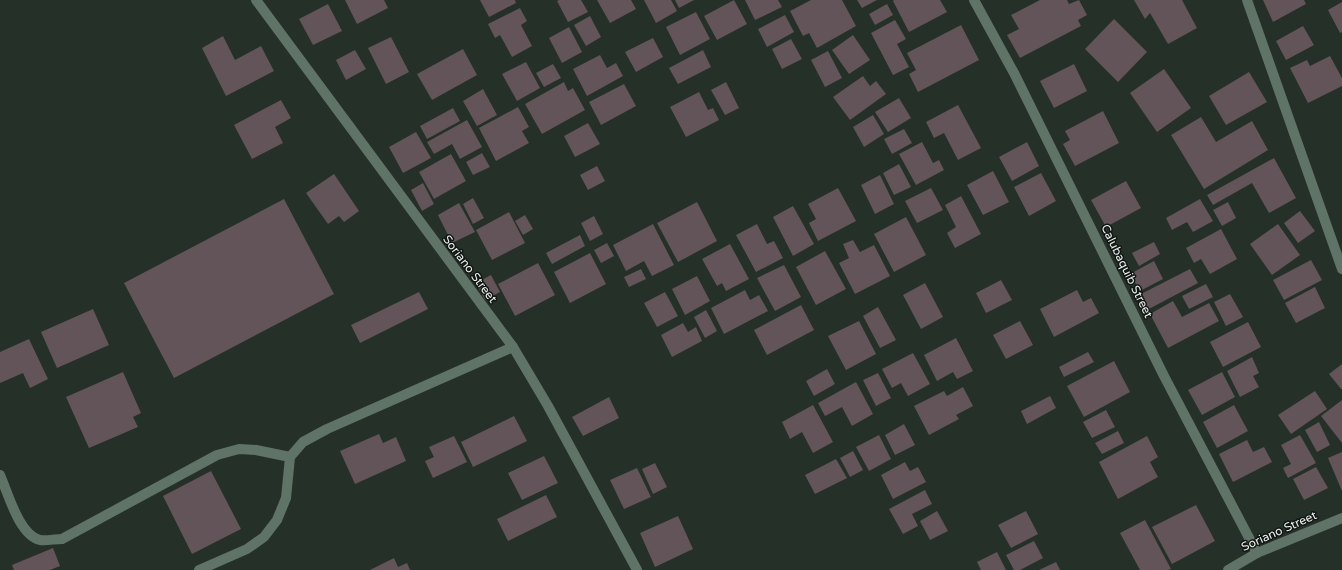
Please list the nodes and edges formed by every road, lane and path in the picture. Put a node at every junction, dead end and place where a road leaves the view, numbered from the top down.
1 (256, 0) edge
2 (974, 0) edge
3 (1247, 0) edge
4 (1342, 268) edge
5 (513, 347) junction
6 (290, 458) junction
7 (0, 475) edge
8 (1342, 518) edge
9 (1257, 553) junction
10 (199, 570) edge
11 (637, 570) edge
12 (1228, 570) edge

1 - 5 street, Soriano Street
2 - 9 street, Calubaquib Street
3 - 4 street
5 - 6 street
5 - 11 street, Soriano Street
6 - 7 street
6 - 10 street
8 - 9 street, Soriano Street
9 - 12 street, Soriano Street

